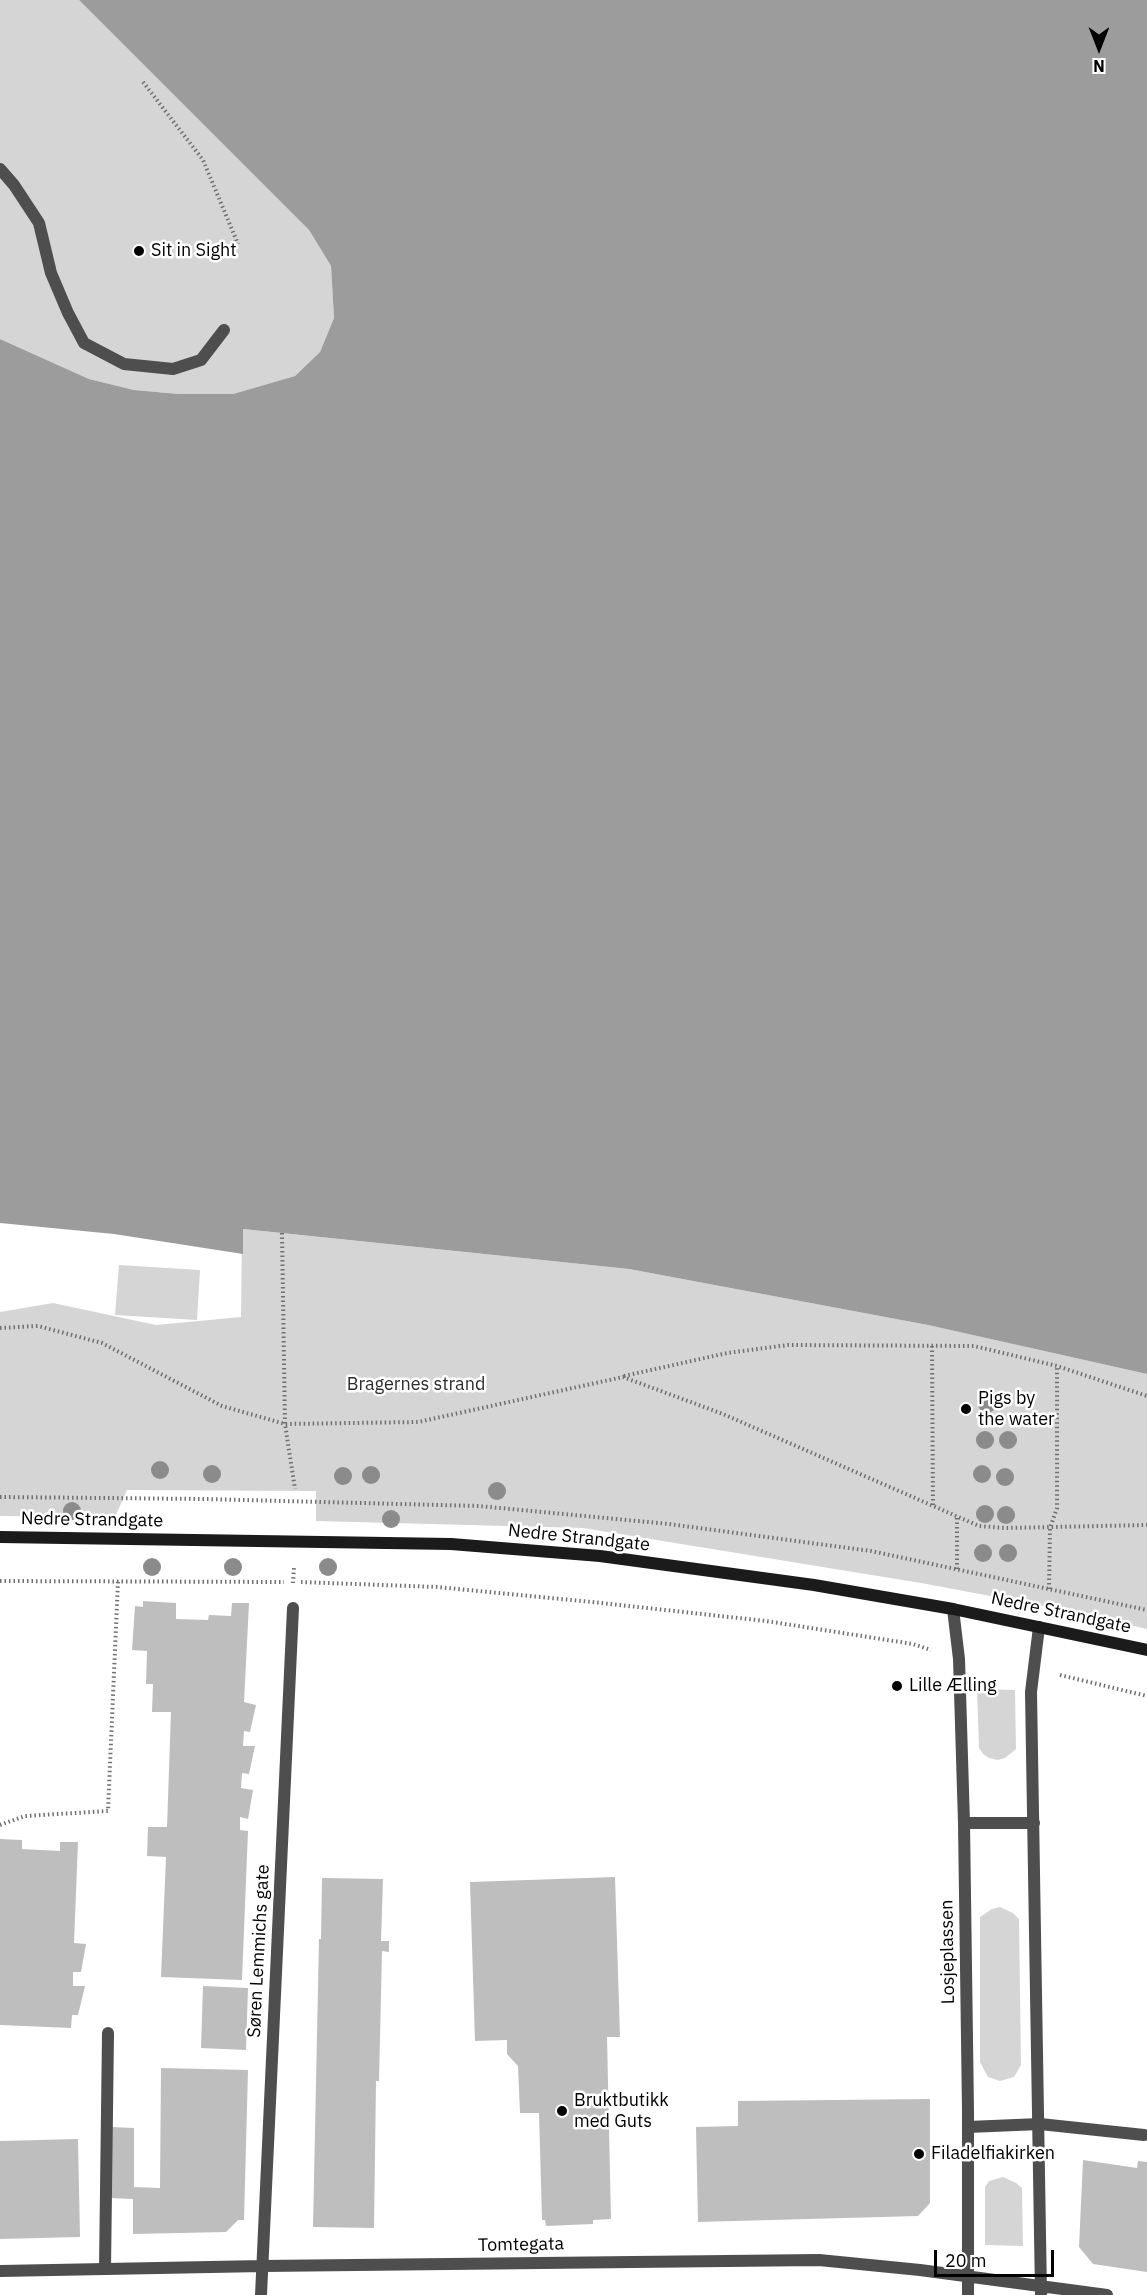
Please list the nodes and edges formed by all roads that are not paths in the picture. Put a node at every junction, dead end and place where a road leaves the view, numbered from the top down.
1 (0, 169) edge
2 (224, 330) dead end
3 (0, 1537) edge
4 (292, 1608) dead end
5 (952, 1609) junction
6 (1039, 1627) junction
7 (1147, 1650) edge
8 (964, 1823) junction
9 (1034, 1823) junction
10 (108, 2033) dead end
11 (1040, 2124) junction
12 (968, 2127) junction
13 (1144, 2135) dead end
14 (263, 2266) junction
15 (105, 2269) junction
16 (0, 2271) edge
17 (967, 2278) junction
18 (1041, 2291) edge
19 (261, 2295) edge
20 (968, 2295) edge
21 (1107, 2295) edge

1 - 2 street
3 - 5 street, Nedre Strandgate
4 - 14 street, Søren Lemmichs gate
5 - 6 street, Nedre Strandgate
5 - 8 street, Losjeplassen
6 - 7 street, Nedre Strandgate
6 - 9 street
8 - 9 street
8 - 12 street, Losjeplassen
9 - 11 street
10 - 15 street
11 - 12 street
11 - 13 street
11 - 18 street
12 - 17 street, Losjeplassen
14 - 15 street, Tomtegata
14 - 17 street, Tomtegata
14 - 19 street, Søren Lemmichs gate
15 - 16 street, Tomtegata
17 - 18 street, Tomtegata
17 - 20 street, Losjeplassen
18 - 21 street, Tomtegata

